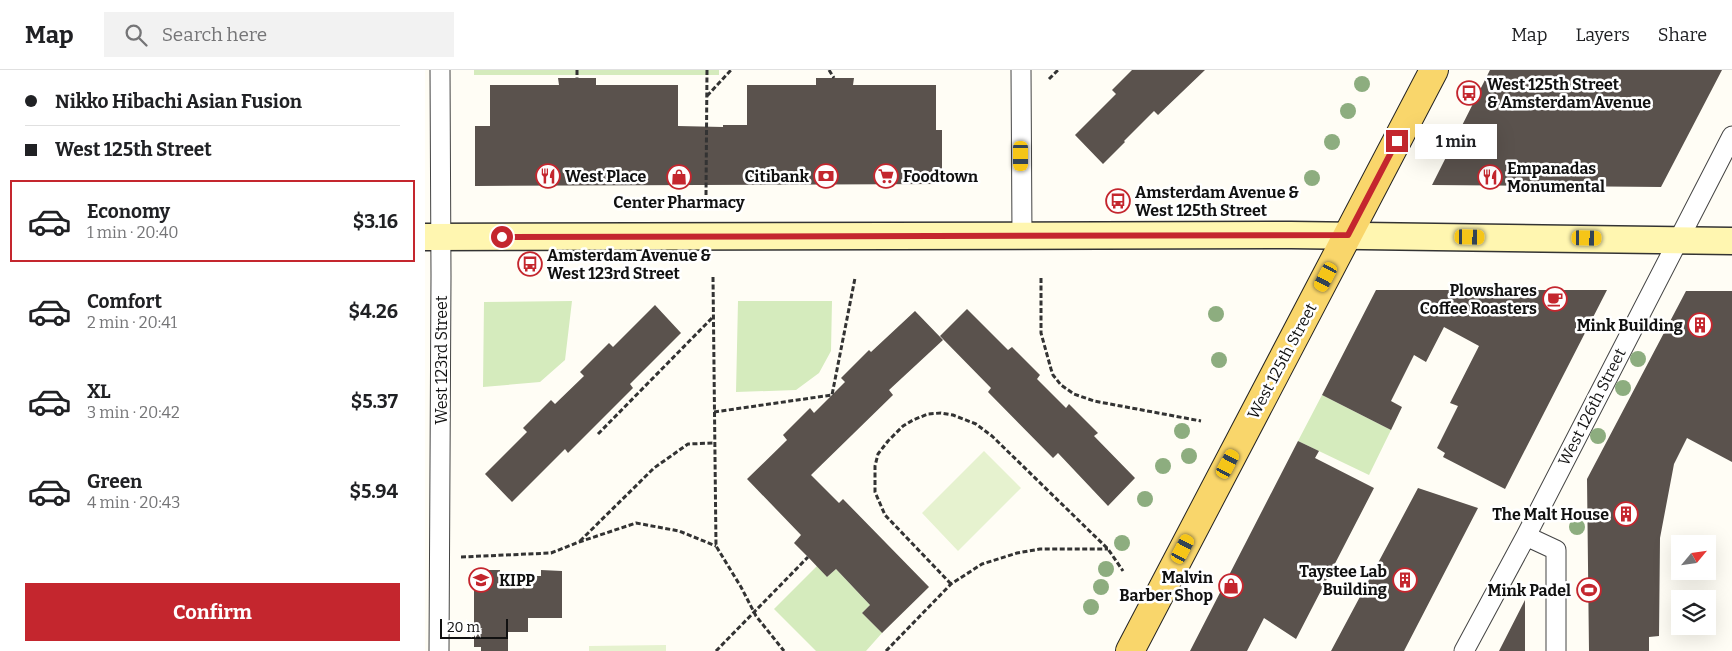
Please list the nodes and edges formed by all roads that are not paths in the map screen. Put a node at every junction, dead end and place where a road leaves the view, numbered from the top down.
1 (440, 70) edge
2 (1021, 70) edge
3 (1434, 70) edge
4 (1732, 136) edge
5 (1348, 235) junction
6 (1022, 236) junction
7 (433, 237) edge
8 (1678, 241) junction
9 (1732, 241) edge
10 (1526, 536) junction
11 (439, 651) edge
12 (1130, 651) edge
13 (1464, 651) edge
14 (1556, 651) edge

1 - 7 street, West 123rd Street
2 - 6 street
3 - 5 main road, West 125th Street
4 - 8 street, West 126th Street
5 - 6 main road
5 - 8 main road
5 - 12 main road, West 125th Street
6 - 7 main road
7 - 11 street, West 123rd Street
8 - 9 main road
8 - 10 street, West 126th Street
10 - 13 street, West 126th Street
10 - 14 street

